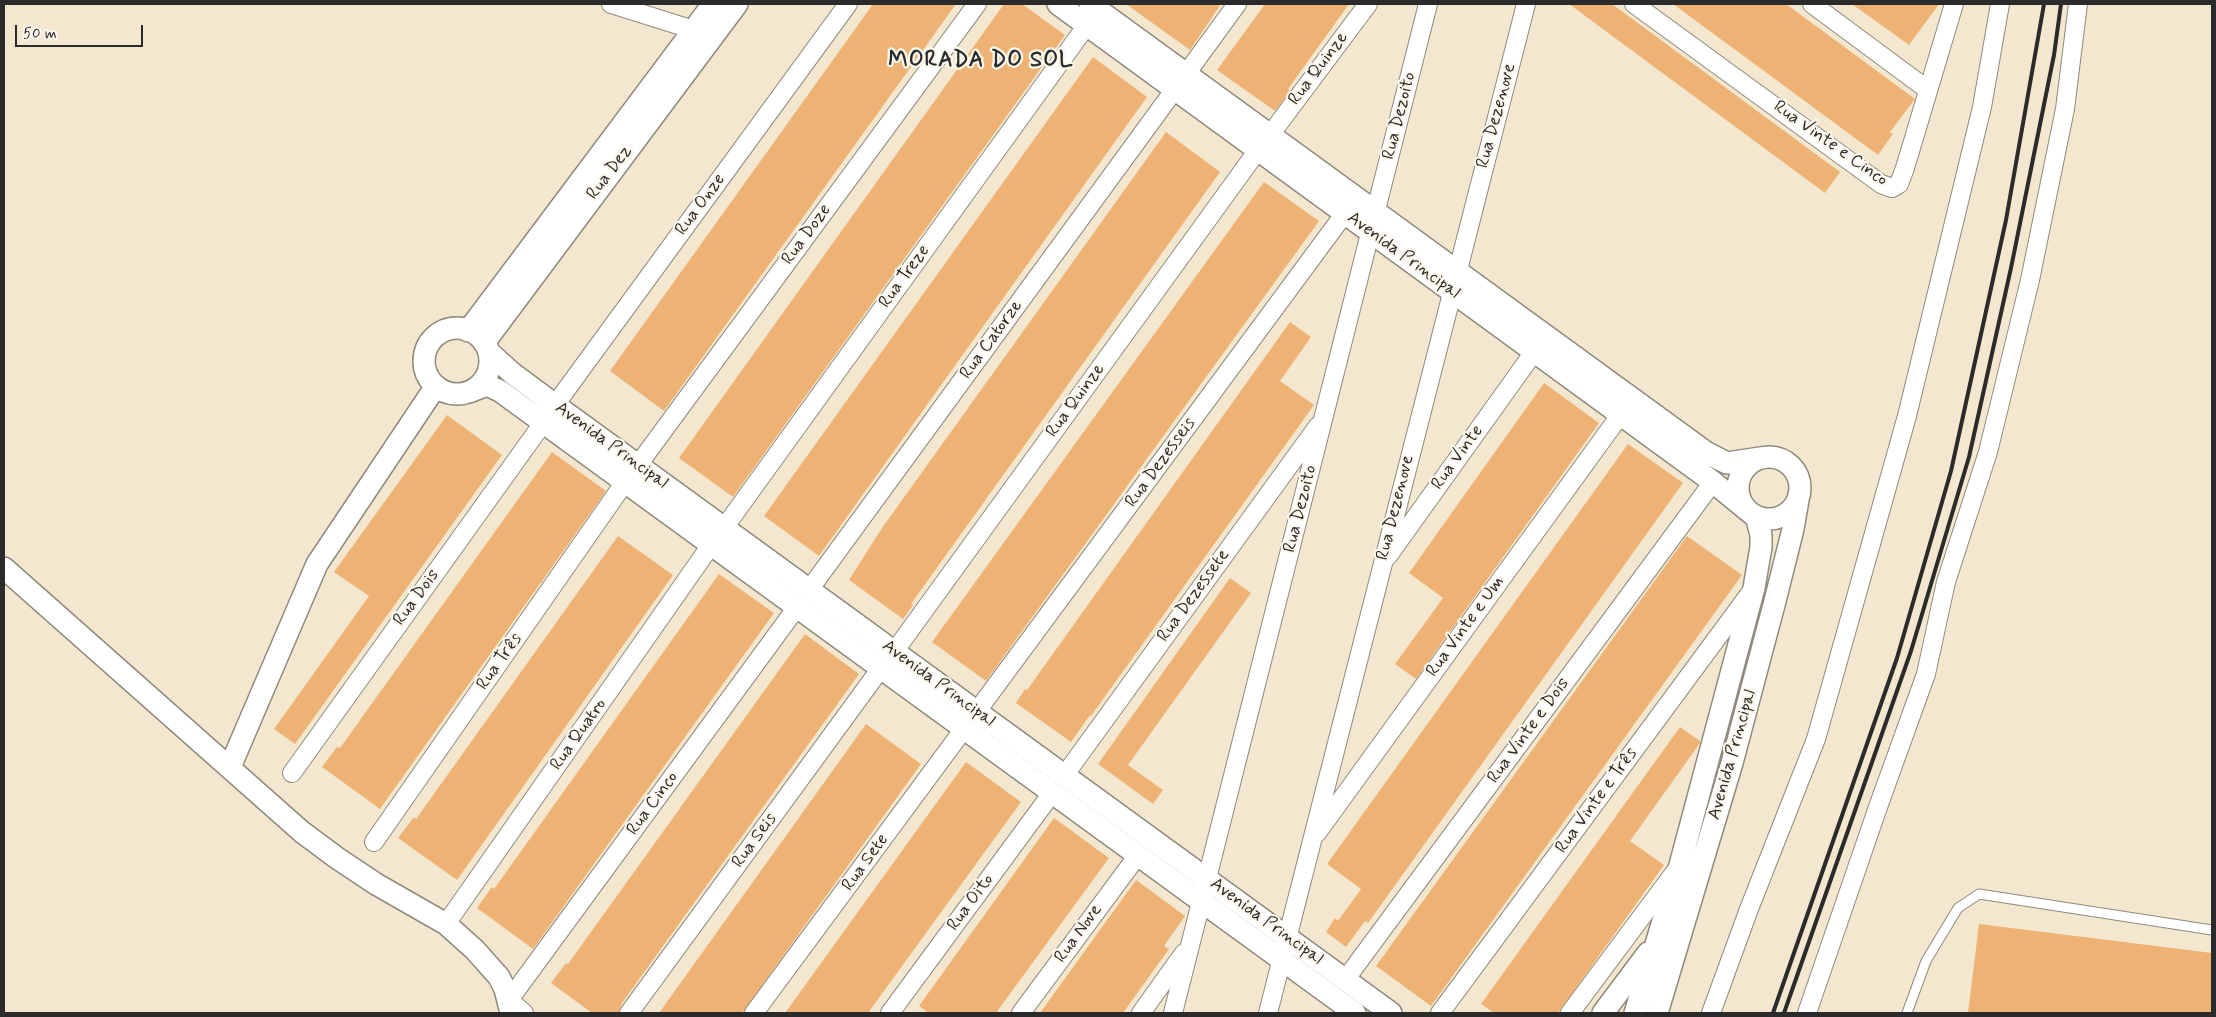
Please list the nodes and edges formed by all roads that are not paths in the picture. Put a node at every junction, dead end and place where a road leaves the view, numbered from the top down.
1 (611, 4) edge
2 (713, 4) edge
3 (737, 4) edge
4 (848, 4) edge
5 (977, 4) edge
6 (1058, 4) edge
7 (1237, 4) edge
8 (1368, 4) edge
9 (1428, 4) edge
10 (1526, 4) edge
11 (1634, 4) edge
12 (1812, 4) edge
13 (1954, 4) edge
14 (2000, 4) edge
15 (2078, 4) edge
16 (1095, 11) edge
17 (694, 30) junction
18 (1180, 81) junction
19 (1928, 90) junction
20 (1264, 142) junction
21 (1375, 211) junction
22 (1345, 213) junction
23 (1371, 232) junction
24 (1457, 271) junction
25 (1452, 291) junction
26 (480, 342) junction
27 (1534, 352) junction
28 (436, 386) junction
29 (469, 392) junction
30 (549, 414) junction
31 (1621, 414) junction
32 (1324, 417) junction
33 (1760, 458) junction
34 (632, 474) junction
35 (1713, 482) junction
36 (1799, 494) junction
37 (1751, 512) junction
38 (717, 536) junction
39 (1382, 564) junction
40 (4, 568) edge
41 (1754, 588) junction
42 (803, 599) junction
43 (887, 660) junction
44 (971, 721) junction
45 (230, 767) junction
46 (292, 773) dead end
47 (1064, 776) junction
48 (1052, 793) junction
49 (1312, 840) junction
50 (374, 842) dead end
51 (1138, 855) junction
52 (1680, 865) junction
53 (1207, 880) junction
54 (1202, 902) junction
55 (446, 924) junction
56 (2212, 930) edge
57 (1659, 937) junction
58 (1287, 938) junction
59 (1191, 944) junction
60 (1281, 960) junction
61 (1346, 980) junction
62 (515, 1009) edge
63 (629, 1013) edge
64 (754, 1013) edge
65 (890, 1013) edge
66 (1021, 1013) edge
67 (1141, 1013) edge
68 (1173, 1013) edge
69 (1268, 1013) edge
70 (1355, 1013) edge
71 (1391, 1013) edge
72 (1440, 1013) edge
73 (1570, 1013) edge
74 (1604, 1013) edge
75 (1635, 1013) edge
76 (1657, 1013) edge
77 (1711, 1013) edge
78 (1807, 1013) edge
79 (1906, 1013) edge

1 - 17 street
2 - 17 street
3 - 26 street, Rua Dez
4 - 30 street, Rua Onze
5 - 34 street, Rua Doze
6 - 16 street, Avenida Principal
7 - 18 street, Rua Catorze
8 - 20 street, Rua Quinze
9 - 21 street, Rua Dezoito
10 - 24 street, Rua Dezenove
11 - 19 street, Rua Vinte e Cinco
12 - 19 street
13 - 19 street, Rua Vinte e Cinco
14 - 77 street
15 - 78 street
16 - 18 street, Avenida Principal
16 - 38 street, Rua Treze
17 - 26 street
18 - 20 street, Avenida Principal
18 - 42 street, Rua Catorze
20 - 21 street, Avenida Principal
20 - 22 street, Avenida Principal
20 - 43 street, Rua Quinze
21 - 23 street, Rua Dezoito
21 - 24 street, Avenida Principal
22 - 23 street, Avenida Principal
22 - 44 street, Rua Dezesseis
23 - 25 street, Avenida Principal
23 - 32 street, Rua Dezoito
24 - 25 street, Rua Dezenove
24 - 33 street, Avenida Principal
25 - 27 street, Avenida Principal
25 - 39 street, Rua Dezenove
26 - 28 street
26 - 29 street
26 - 30 street, Avenida Principal
27 - 31 street, Avenida Principal
27 - 39 street, Rua Vinte
28 - 29 street, Avenida Principal
28 - 45 street
29 - 30 street, Avenida Principal
30 - 34 street, Avenida Principal
30 - 46 street, Rua Dois
31 - 35 street, Avenida Principal
31 - 49 street, Rua Vinte e Um
32 - 47 street, Rua Dezessete
32 - 53 street, Rua Dezoito
33 - 36 street, Avenida Principal
33 - 37 street, Avenida Principal
34 - 38 street, Avenida Principal
34 - 50 street, Rua Três
35 - 37 street, Avenida Principal
35 - 61 street, Rua Vinte e Dois
36 - 37 street
36 - 76 street, Avenida Principal
37 - 41 street, Avenida Principal
38 - 42 street, Avenida Principal
38 - 55 street, Rua Quatro
39 - 49 street, Rua Dezenove
40 - 45 street
41 - 52 street, Avenida Principal
41 - 72 street, Rua Vinte e Três
42 - 43 street, Avenida Principal
42 - 62 street, Rua Cinco
43 - 44 street, Avenida Principal
43 - 63 street, Rua Seis
44 - 47 street, Avenida Principal
44 - 48 street, Avenida Principal
44 - 64 street, Rua Sete
45 - 55 street
47 - 53 street, Avenida Principal
48 - 51 street, Avenida Principal
48 - 65 street, Rua Oito
49 - 58 street, Rua Dezenove
51 - 54 street, Avenida Principal
51 - 66 street, Rua Nove
52 - 57 street, Avenida Principal
52 - 73 street
53 - 54 street, Rua Dezoito
53 - 58 street, Avenida Principal
54 - 59 street, Rua Dezoito
54 - 60 street, Avenida Principal
55 - 62 street
56 - 79 lane
57 - 74 street
57 - 75 street, Avenida Principal
58 - 60 street, Rua Dezenove
58 - 61 street, Avenida Principal
59 - 67 street
59 - 68 street, Rua Dezoito
60 - 69 street, Rua Dezenove
60 - 70 street, Avenida Principal
61 - 71 street, Avenida Principal

